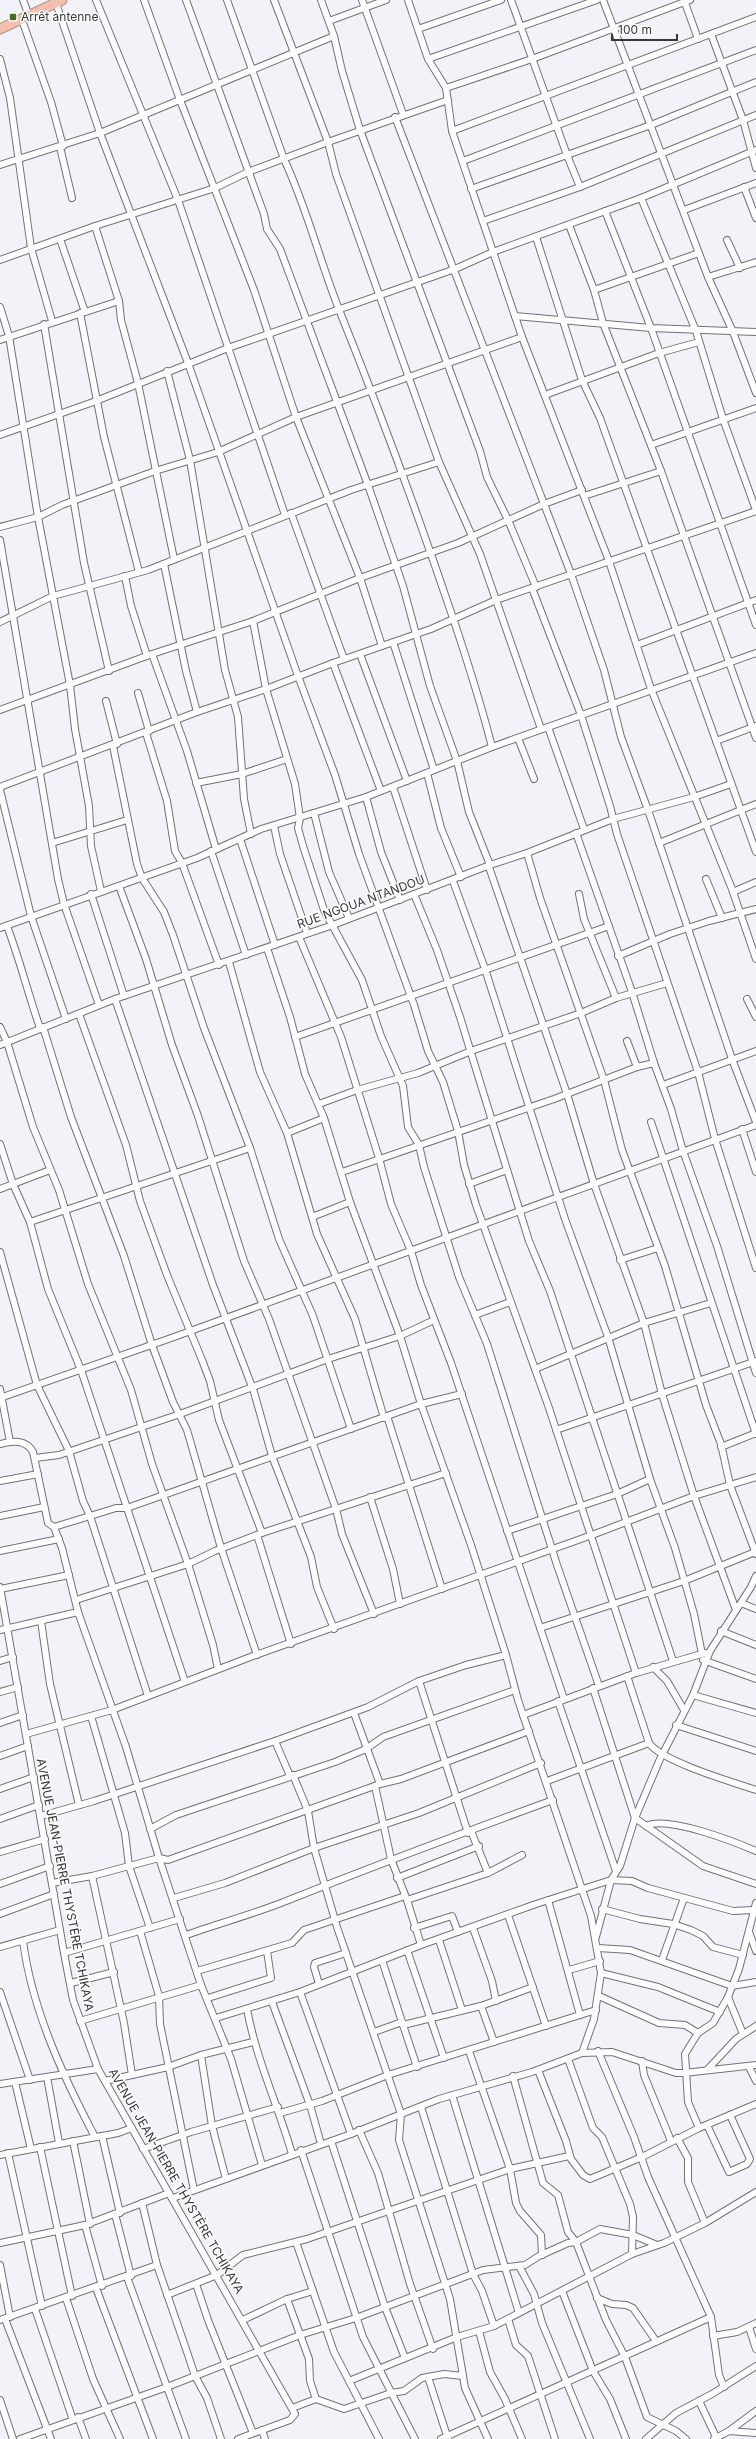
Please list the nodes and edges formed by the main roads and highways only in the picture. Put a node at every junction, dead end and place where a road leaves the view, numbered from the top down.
1 (59, 1) edge
2 (0, 29) edge

1 - 2 highway

